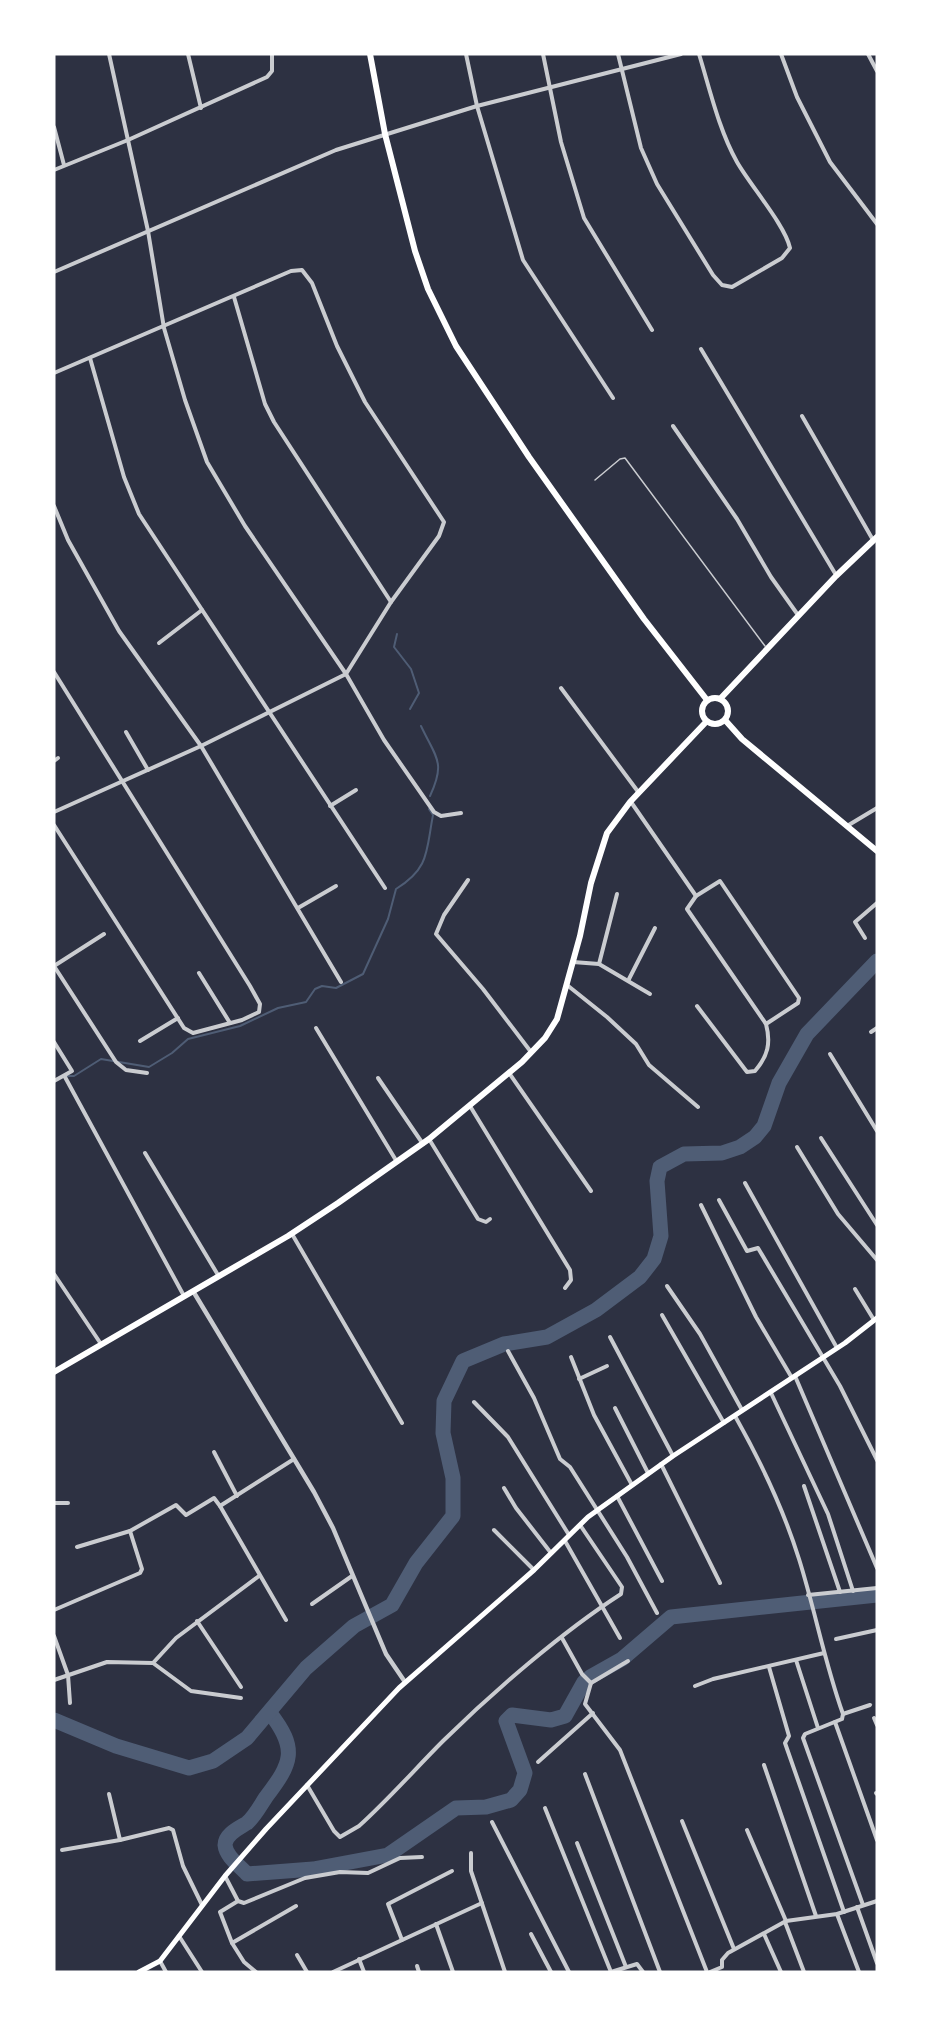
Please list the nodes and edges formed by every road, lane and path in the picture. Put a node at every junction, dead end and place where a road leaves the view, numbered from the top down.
1 (109, 54) edge
2 (188, 54) edge
3 (272, 54) edge
4 (370, 54) edge
5 (466, 54) edge
6 (543, 54) edge
7 (618, 54) edge
8 (681, 54) edge
9 (699, 54) edge
10 (781, 54) edge
11 (868, 54) edge
12 (622, 70) junction
13 (877, 71) edge
14 (551, 88) junction
15 (477, 106) junction
16 (201, 108) junction
17 (54, 127) edge
18 (385, 134) junction
19 (128, 140) junction
20 (64, 165) junction
21 (54, 170) edge
22 (877, 224) edge
23 (148, 231) junction
24 (54, 272) edge
25 (234, 297) junction
26 (164, 328) junction
27 (652, 330) dead end
28 (701, 350) dead end
29 (90, 358) junction
30 (54, 373) edge
31 (612, 398) dead end
32 (802, 416) dead end
33 (673, 426) dead end
34 (595, 480) dead end
35 (54, 506) edge
36 (875, 538) edge
37 (836, 576) junction
38 (391, 602) junction
39 (202, 610) junction
40 (799, 616) junction
41 (159, 643) dead end
42 (767, 649) junction
43 (54, 672) edge
44 (346, 674) junction
45 (561, 688) dead end
46 (720, 699) junction
47 (707, 700) junction
48 (271, 711) junction
49 (725, 720) junction
50 (706, 722) junction
51 (126, 732) dead end
52 (201, 746) junction
53 (148, 770) junction
54 (123, 781) junction
55 (357, 790) dead end
56 (639, 794) junction
57 (630, 802) junction
58 (330, 806) junction
59 (877, 808) edge
60 (54, 812) edge
61 (461, 813) dead end
62 (54, 825) edge
63 (846, 827) junction
64 (877, 851) edge
65 (468, 880) dead end
66 (336, 886) dead end
67 (385, 888) dead end
68 (617, 894) dead end
69 (696, 896) junction
70 (877, 903) edge
71 (298, 908) junction
72 (655, 928) dead end
73 (104, 934) dead end
74 (865, 938) dead end
75 (573, 962) junction
76 (598, 964) junction
77 (54, 966) edge
78 (200, 973) dead end
79 (629, 979) junction
80 (341, 982) dead end
81 (567, 985) junction
82 (650, 993) dead end
83 (697, 1005) dead end
84 (178, 1018) junction
85 (230, 1024) junction
86 (766, 1024) junction
87 (316, 1028) dead end
88 (877, 1028) edge
89 (871, 1032) dead end
90 (140, 1041) dead end
91 (54, 1042) edge
92 (531, 1053) junction
93 (830, 1054) dead end
94 (508, 1072) junction
95 (147, 1073) dead end
96 (65, 1077) junction
97 (378, 1078) dead end
98 (54, 1081) edge
99 (470, 1106) junction
100 (698, 1107) dead end
101 (877, 1131) edge
102 (821, 1138) dead end
103 (426, 1142) junction
104 (797, 1147) dead end
105 (145, 1153) dead end
106 (397, 1162) junction
107 (746, 1183) dead end
108 (591, 1191) dead end
109 (719, 1200) dead end
110 (700, 1205) dead end
111 (490, 1220) dead end
112 (877, 1225) edge
113 (292, 1233) junction
114 (877, 1260) edge
115 (54, 1274) edge
116 (218, 1275) junction
117 (668, 1286) dead end
118 (565, 1288) dead end
119 (855, 1289) dead end
120 (193, 1290) junction
121 (184, 1296) junction
122 (662, 1315) dead end
123 (876, 1319) edge
124 (610, 1337) dead end
125 (101, 1344) junction
126 (838, 1348) junction
127 (508, 1351) dead end
128 (571, 1357) dead end
129 (822, 1358) junction
130 (607, 1366) dead end
131 (54, 1372) edge
132 (794, 1377) junction
133 (579, 1378) junction
134 (771, 1393) junction
135 (474, 1402) dead end
136 (615, 1408) dead end
137 (743, 1411) junction
138 (735, 1416) junction
139 (402, 1423) dead end
140 (724, 1423) junction
141 (214, 1452) dead end
142 (673, 1456) junction
143 (294, 1459) junction
144 (877, 1460) edge
145 (661, 1464) junction
146 (648, 1473) junction
147 (632, 1485) junction
148 (804, 1486) dead end
149 (504, 1488) dead end
150 (237, 1496) junction
151 (617, 1496) junction
152 (54, 1503) edge
153 (68, 1503) dead end
154 (220, 1506) junction
155 (597, 1509) junction
156 (579, 1525) junction
157 (494, 1530) dead end
158 (130, 1532) junction
159 (567, 1538) junction
160 (77, 1547) dead end
161 (550, 1553) junction
162 (877, 1568) edge
163 (534, 1570) junction
164 (260, 1576) junction
165 (352, 1576) junction
166 (662, 1581) dead end
167 (720, 1583) dead end
168 (877, 1588) edge
169 (853, 1591) junction
170 (840, 1592) junction
171 (808, 1596) junction
172 (312, 1604) dead end
173 (603, 1605) junction
174 (54, 1610) edge
175 (657, 1613) dead end
176 (286, 1620) dead end
177 (197, 1621) junction
178 (877, 1630) edge
179 (54, 1636) edge
180 (562, 1638) junction
181 (620, 1638) dead end
182 (836, 1639) dead end
183 (824, 1653) junction
184 (796, 1660) junction
185 (628, 1661) dead end
186 (153, 1663) junction
187 (769, 1667) junction
188 (68, 1675) junction
189 (54, 1680) edge
190 (405, 1682) junction
191 (591, 1683) junction
192 (695, 1686) dead end
193 (241, 1687) dead end
194 (241, 1698) dead end
195 (70, 1703) dead end
196 (870, 1705) dead end
197 (593, 1713) junction
198 (843, 1714) junction
199 (874, 1718) dead end
200 (834, 1722) junction
201 (877, 1725) edge
202 (818, 1728) junction
203 (538, 1762) dead end
204 (764, 1765) dead end
205 (585, 1774) dead end
206 (307, 1785) junction
207 (109, 1794) dead end
208 (545, 1808) dead end
209 (682, 1821) dead end
210 (492, 1822) dead end
211 (747, 1830) dead end
212 (877, 1839) edge
213 (120, 1840) junction
214 (577, 1843) dead end
215 (62, 1850) dead end
216 (471, 1853) dead end
217 (422, 1857) dead end
218 (452, 1870) dead end
219 (227, 1874) junction
220 (238, 1901) junction
221 (877, 1901) edge
222 (482, 1903) junction
223 (202, 1905) junction
224 (863, 1905) junction
225 (296, 1906) dead end
226 (857, 1907) junction
227 (844, 1912) junction
228 (837, 1914) junction
229 (816, 1916) junction
230 (786, 1922) junction
231 (436, 1924) junction
232 (531, 1934) dead end
233 (764, 1934) junction
234 (179, 1936) junction
235 (402, 1940) junction
236 (232, 1943) junction
237 (734, 1949) junction
238 (297, 1955) dead end
239 (359, 1959) junction
240 (160, 1961) junction
241 (877, 1963) edge
242 (417, 1966) dead end
243 (626, 1967) junction
244 (722, 1967) junction
245 (139, 1972) edge
246 (166, 1972) edge
247 (202, 1972) edge
248 (256, 1972) edge
249 (307, 1972) edge
250 (333, 1972) edge
251 (364, 1972) edge
252 (419, 1972) edge
253 (453, 1972) edge
254 (505, 1972) edge
255 (551, 1972) edge
256 (569, 1972) edge
257 (611, 1972) edge
258 (643, 1972) edge
259 (660, 1972) edge
260 (709, 1972) edge
261 (724, 1972) edge
262 (781, 1972) edge
263 (804, 1972) edge
264 (859, 1972) edge

1 - 19 street
2 - 16 street
3 - 16 street
4 - 18 highway
5 - 15 street
6 - 14 street
7 - 12 street
8 - 12 street
9 - 12 street
10 - 22 street
11 - 13 street
12 - 14 street
14 - 15 street
14 - 27 street
15 - 18 street
15 - 31 street
16 - 19 street
17 - 20 street
18 - 23 street
18 - 47 highway
19 - 20 street
19 - 23 street
20 - 21 street
23 - 24 street
23 - 26 street
25 - 26 street
25 - 38 street
25 - 38 street
26 - 29 street
26 - 44 street
28 - 37 street
29 - 30 street
29 - 39 street
32 - 36 street
33 - 40 street
34 - 42 lane
35 - 52 street
36 - 37 highway
37 - 40 highway
38 - 44 street
39 - 41 street
39 - 48 street
40 - 42 highway
42 - 46 highway
43 - 54 street
44 - 48 street
44 - 61 street
45 - 56 street
46 - 47 highway
46 - 49 highway
47 - 50 highway
48 - 52 street
48 - 58 street
49 - 50 highway
49 - 63 highway
50 - 56 highway
51 - 53 street
52 - 53 street
52 - 71 street
53 - 54 street
54 - 60 street
54 - 85 street
55 - 58 street
56 - 57 highway
57 - 69 street
57 - 75 highway
58 - 67 street
59 - 63 street
62 - 84 street
63 - 64 highway
65 - 92 street
66 - 71 street
68 - 76 street
69 - 86 street
69 - 86 street
70 - 74 street
71 - 80 street
72 - 79 street
73 - 77 street
75 - 76 street
75 - 81 highway
76 - 79 street
77 - 95 street
78 - 85 street
79 - 82 street
81 - 92 highway
81 - 100 street
83 - 86 street
84 - 85 street
84 - 90 street
87 - 106 street
88 - 89 street
91 - 96 street
92 - 94 highway
93 - 101 street
94 - 99 highway
94 - 108 street
96 - 98 street
96 - 121 street
97 - 103 street
99 - 103 highway
99 - 118 street
102 - 112 street
103 - 106 highway
103 - 111 street
104 - 114 street
105 - 116 street
106 - 113 highway
107 - 126 street
109 - 129 street
110 - 132 street
113 - 116 highway
113 - 139 street
115 - 125 street
116 - 120 highway
117 - 137 street
119 - 123 street
120 - 121 highway
120 - 143 street
121 - 125 highway
122 - 140 street
123 - 126 main road
124 - 142 street
125 - 131 highway
126 - 129 main road
127 - 155 street
128 - 133 street
129 - 132 main road
129 - 144 street
130 - 133 street
132 - 134 main road
132 - 162 street
133 - 147 street
134 - 137 main road
134 - 169 street
135 - 159 street
136 - 146 street
137 - 138 main road
138 - 140 main road
138 - 171 street
140 - 142 main road
141 - 150 street
142 - 145 main road
143 - 150 street
143 - 165 street
145 - 146 main road
145 - 167 street
146 - 147 main road
147 - 151 main road
148 - 170 street
149 - 161 street
150 - 154 street
151 - 155 main road
151 - 166 street
152 - 153 street
154 - 158 street
154 - 164 street
155 - 156 main road
155 - 175 street
156 - 159 main road
156 - 173 street
157 - 163 street
158 - 160 street
158 - 174 street
159 - 161 main road
159 - 173 street
161 - 163 main road
163 - 190 main road
164 - 176 street
164 - 177 street
165 - 172 street
165 - 190 street
168 - 169 street
169 - 170 street
170 - 171 street
171 - 183 street
173 - 180 street
173 - 181 street
177 - 186 street
177 - 193 street
178 - 182 street
179 - 188 street
180 - 191 street
180 - 206 street
183 - 184 street
183 - 198 street
184 - 187 street
184 - 202 street
185 - 191 street
186 - 188 street
186 - 194 street
187 - 192 street
187 - 227 street
188 - 189 street
188 - 195 street
190 - 206 main road
191 - 197 street
196 - 198 street
197 - 203 street
197 - 260 street
198 - 200 street
199 - 201 street
200 - 202 street
200 - 212 street
202 - 224 street
204 - 229 street
205 - 259 street
206 - 219 main road
207 - 213 street
208 - 257 street
209 - 237 street
210 - 256 street
211 - 230 street
213 - 215 street
213 - 223 street
214 - 243 street
216 - 222 street
217 - 220 street
218 - 235 street
219 - 220 street
219 - 223 main road
220 - 236 street
221 - 224 street
222 - 231 street
222 - 254 street
223 - 234 main road
224 - 226 street
225 - 236 street
226 - 227 street
226 - 241 street
227 - 228 street
228 - 229 street
228 - 264 street
229 - 230 street
230 - 233 street
230 - 263 street
231 - 235 street
231 - 253 street
232 - 255 street
233 - 237 street
233 - 262 street
234 - 240 main road
234 - 247 street
235 - 239 street
236 - 248 street
237 - 244 street
238 - 249 street
239 - 250 street
239 - 251 street
240 - 245 main road
240 - 246 street
242 - 252 street
243 - 257 street
243 - 258 street
244 - 260 street
244 - 261 street

